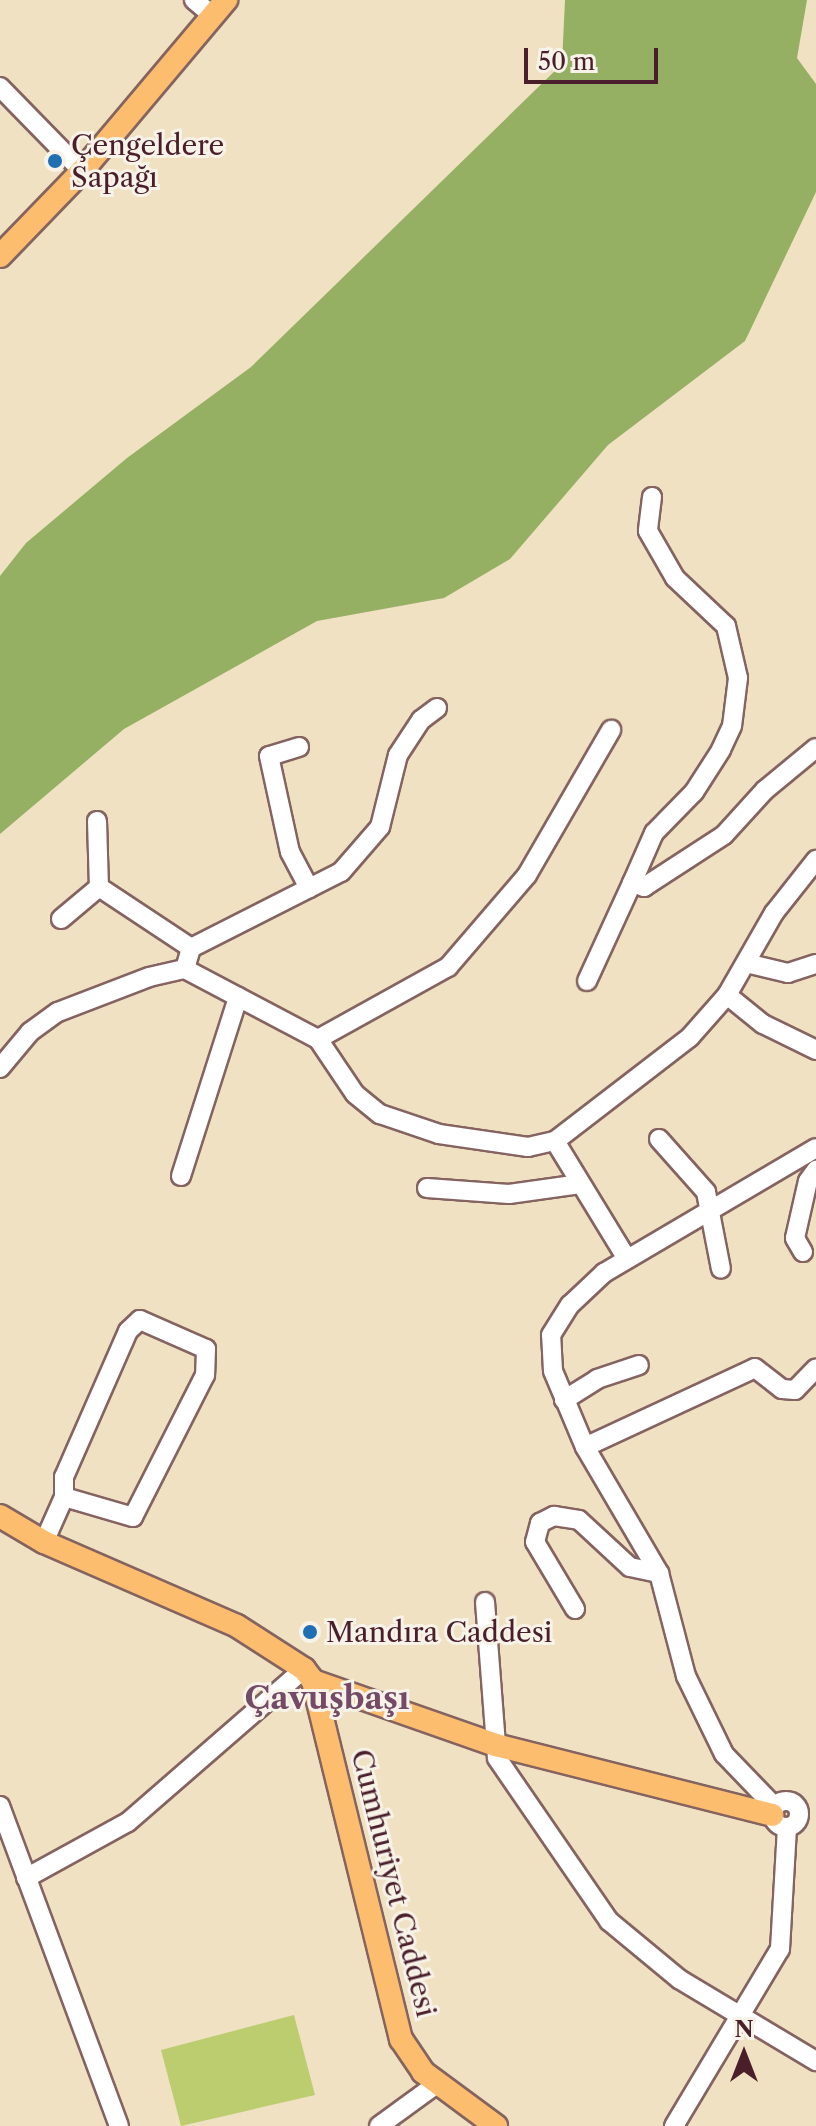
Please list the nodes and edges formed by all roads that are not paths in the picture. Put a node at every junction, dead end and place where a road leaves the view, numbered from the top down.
1 (194, 0) edge
2 (220, 8) edge
3 (0, 87) edge
4 (82, 171) junction
5 (0, 256) edge
6 (652, 497) dead end
7 (437, 708) dead end
8 (611, 730) dead end
9 (299, 747) dead end
10 (816, 748) edge
11 (97, 821) dead end
12 (816, 860) edge
13 (632, 883) junction
14 (99, 887) junction
15 (309, 888) junction
16 (61, 919) dead end
17 (191, 948) junction
18 (746, 963) junction
19 (816, 964) edge
20 (185, 969) junction
21 (587, 981) dead end
22 (727, 995) junction
23 (238, 997) junction
24 (318, 1039) junction
25 (816, 1050) edge
26 (0, 1068) edge
27 (659, 1139) dead end
28 (555, 1141) junction
29 (816, 1148) edge
30 (816, 1170) edge
31 (181, 1176) dead end
32 (580, 1184) junction
33 (427, 1188) dead end
34 (711, 1212) junction
35 (803, 1252) dead end
36 (627, 1259) junction
37 (721, 1269) dead end
38 (639, 1365) dead end
39 (816, 1368) edge
40 (564, 1400) junction
41 (585, 1447) junction
42 (64, 1497) junction
43 (0, 1516) edge
44 (44, 1542) junction
45 (659, 1573) junction
46 (485, 1602) dead end
47 (575, 1609) dead end
48 (308, 1675) junction
49 (496, 1745) junction
50 (816, 1799) edge
51 (0, 1806) edge
52 (778, 1816) junction
53 (26, 1878) junction
54 (742, 2016) junction
55 (816, 2061) edge
56 (438, 2083) junction
57 (119, 2126) edge
58 (379, 2126) edge
59 (496, 2126) edge
60 (674, 2126) edge

1 - 2 street
2 - 4 main road
3 - 4 street
4 - 5 main road
6 - 13 street
7 - 15 street
8 - 24 street
9 - 15 street
10 - 13 street
11 - 14 street
12 - 18 street
13 - 21 street
14 - 16 street
14 - 17 street
15 - 17 street
17 - 20 street
18 - 19 street
18 - 22 street
20 - 23 street
20 - 26 street
22 - 25 street
22 - 28 street
23 - 24 street
23 - 31 street
24 - 28 street
27 - 34 street
28 - 32 street
29 - 34 street
30 - 35 street
32 - 33 street
32 - 36 street
34 - 36 street
34 - 37 street
36 - 40 street
38 - 40 street
39 - 41 street
40 - 41 street
41 - 45 street
42 - 42 street
42 - 44 street
43 - 44 main road
44 - 48 main road
45 - 47 street
45 - 52 street
46 - 49 street
48 - 49 main road
48 - 53 street
48 - 56 main road, Cumhuriyet Caddesi
49 - 52 main road
49 - 54 street
50 - 52 street
51 - 53 street
52 - 54 street
53 - 57 street
54 - 55 street
54 - 60 street
56 - 58 street
56 - 59 main road, Cumhuriyet Caddesi

